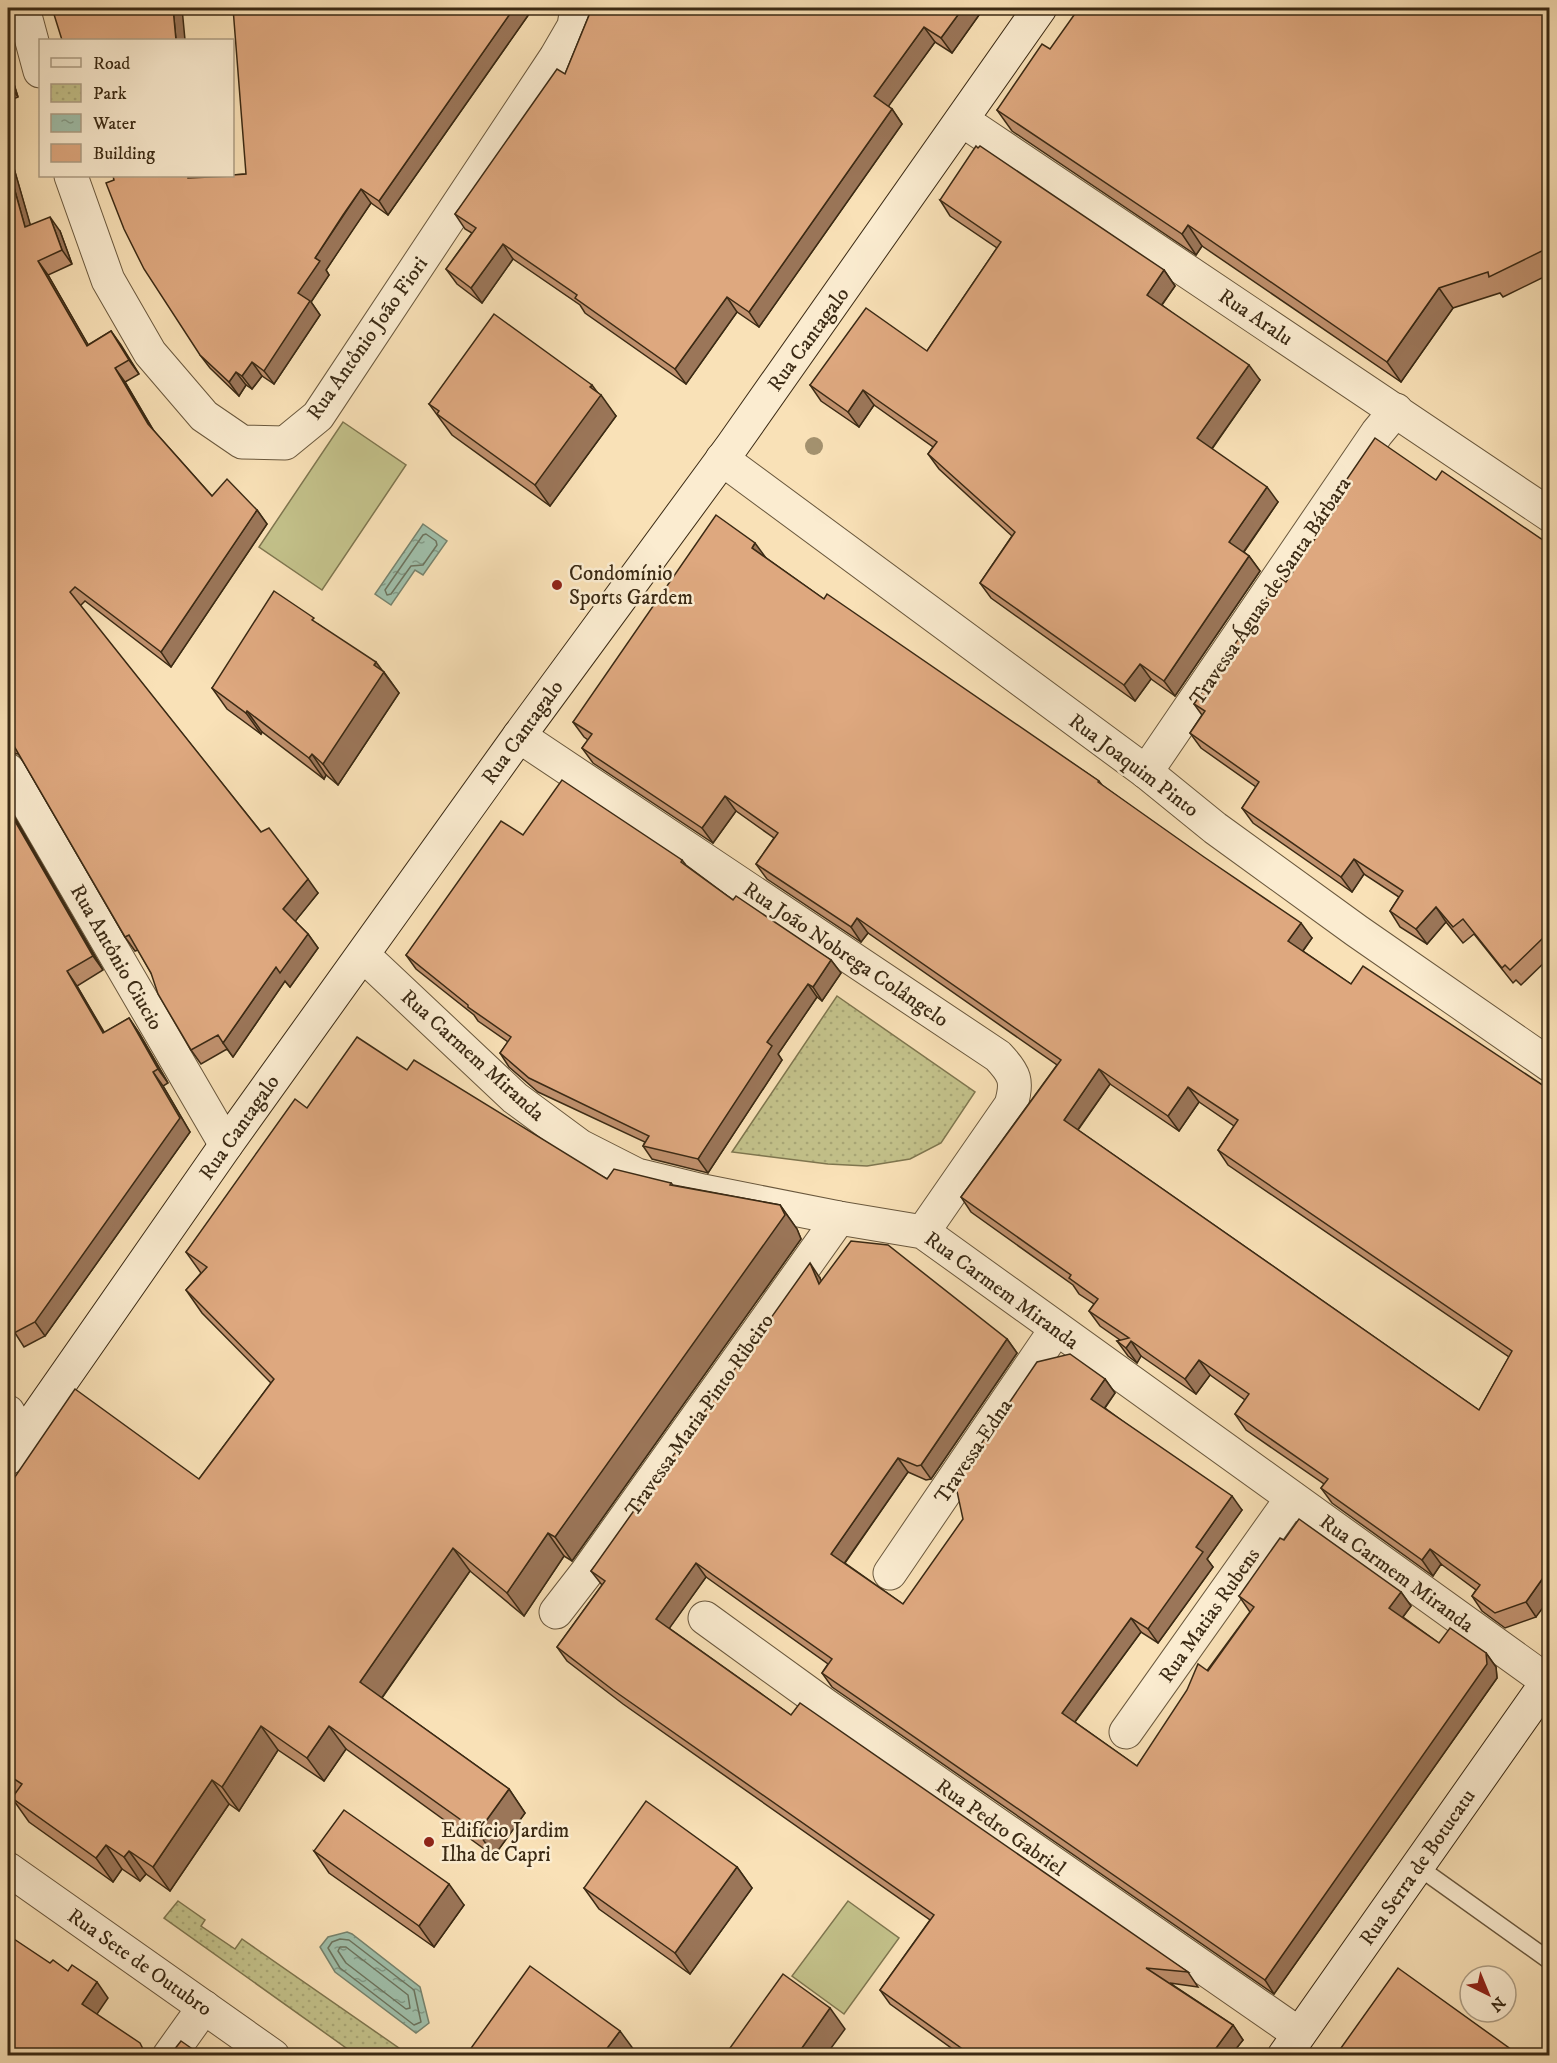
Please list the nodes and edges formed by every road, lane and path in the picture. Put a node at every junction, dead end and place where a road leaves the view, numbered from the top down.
1 (23, 8) edge
2 (577, 8) edge
3 (1040, 8) edge
4 (39, 67) edge
5 (962, 120) junction
6 (71, 177) edge
7 (1396, 410) junction
8 (722, 459) junction
9 (1550, 515) edge
10 (519, 736) junction
11 (8, 770) edge
12 (1146, 772) junction
13 (363, 955) junction
14 (1550, 1065) edge
15 (226, 1144) junction
16 (839, 1218) junction
17 (923, 1232) junction
18 (1056, 1329) junction
19 (12, 1436) edge
20 (1292, 1498) junction
21 (890, 1573) dead end
22 (556, 1612) dead end
23 (705, 1617) dead end
24 (1545, 1693) edge
25 (1126, 1732) dead end
26 (1417, 1866) junction
27 (8, 1869) edge
28 (1550, 1960) edge
29 (204, 2007) junction
30 (1291, 2045) edge
31 (169, 2055) edge
32 (273, 2055) edge

1 - 4 street
2 - 6 street, Rua Antônio João Fiori
3 - 5 street, Rua Cantagalo
5 - 7 street, Rua Aralu
5 - 8 street, Rua Cantagalo
7 - 9 street, Rua Aralu
7 - 12 street, Travessa Águas de Santa Bárbara
8 - 10 street, Rua Cantagalo
8 - 12 street, Rua Joaquim Pinto
10 - 13 street, Rua Cantagalo
10 - 17 street, Rua João Nobrega Colângelo
11 - 15 street, Rua Antônio Ciucio
12 - 14 street, Rua Joaquim Pinto
13 - 15 street, Rua Cantagalo
13 - 16 street, Rua Carmem Miranda
15 - 19 street, Rua Cantagalo
16 - 17 street, Rua Carmem Miranda
16 - 22 street, Travessa Maria Pinto Ribeiro
17 - 18 street, Rua Carmem Miranda
18 - 20 street, Rua Carmem Miranda
18 - 21 street, Travessa Edna
20 - 24 street, Rua Carmem Miranda
20 - 25 street, Rua Matias Rubens
23 - 30 street, Rua Pedro Gabriel
24 - 26 street, Rua Serra de Botucatu
26 - 28 lane
26 - 30 street, Rua Serra de Botucatu
27 - 29 street, Rua Sete de Outubro
29 - 31 street
29 - 32 street, Rua Sete de Outubro

